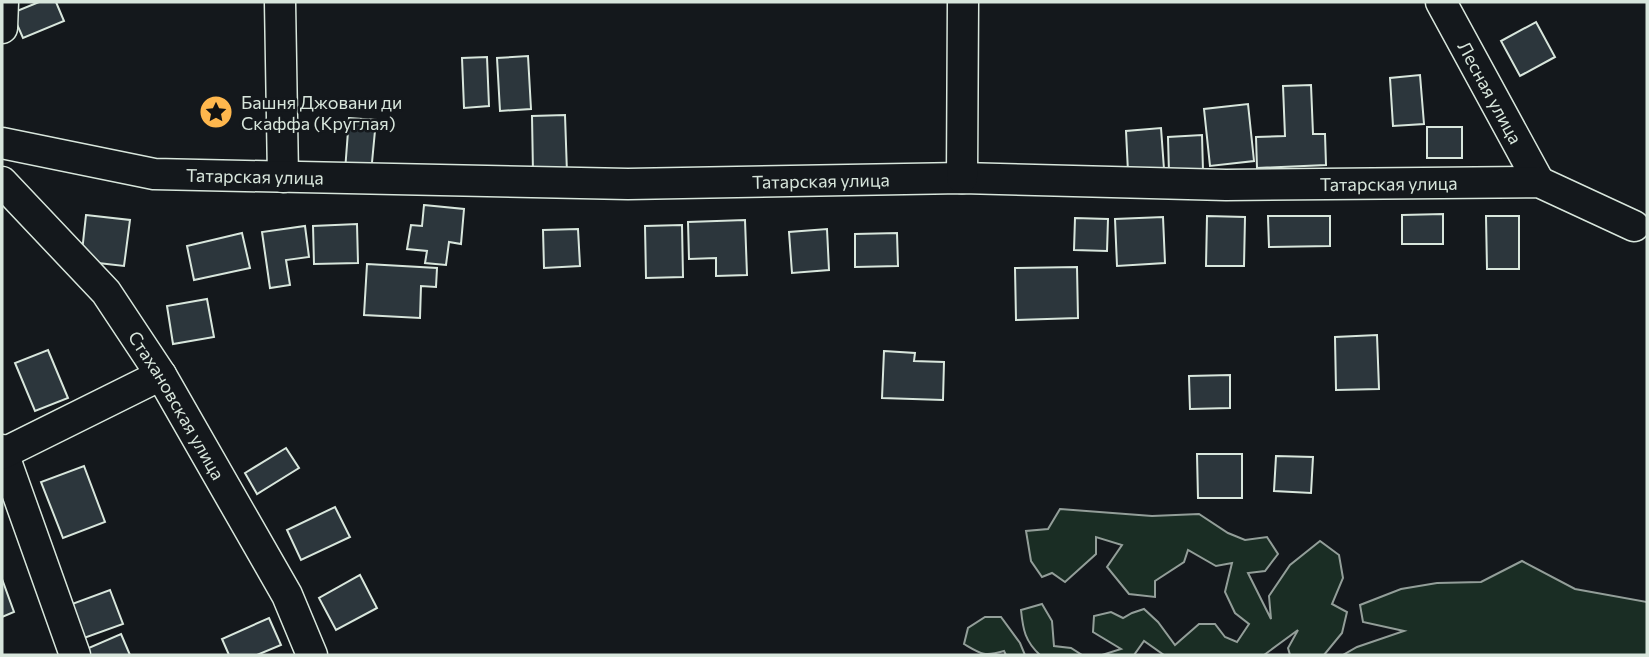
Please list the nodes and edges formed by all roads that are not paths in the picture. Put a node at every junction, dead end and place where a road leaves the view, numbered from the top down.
1 (3, 2) edge
2 (279, 2) edge
3 (963, 2) edge
4 (1441, 2) edge
5 (2, 28) edge
6 (2, 143) edge
7 (284, 177) junction
8 (962, 178) junction
9 (2, 182) edge
10 (1539, 182) junction
11 (1634, 226) dead end
12 (161, 375) junction
13 (2, 453) edge
14 (75, 655) edge
15 (312, 655) edge

1 - 5 street
2 - 7 street
3 - 8 street
4 - 10 street, Лесная улица
6 - 7 street, Татарская улица
7 - 8 street, Татарская улица
8 - 10 street, Татарская улица
9 - 12 street, Стахановская улица
10 - 11 street, Татарская улица
12 - 13 street
12 - 15 street, Стахановская улица
13 - 14 street

